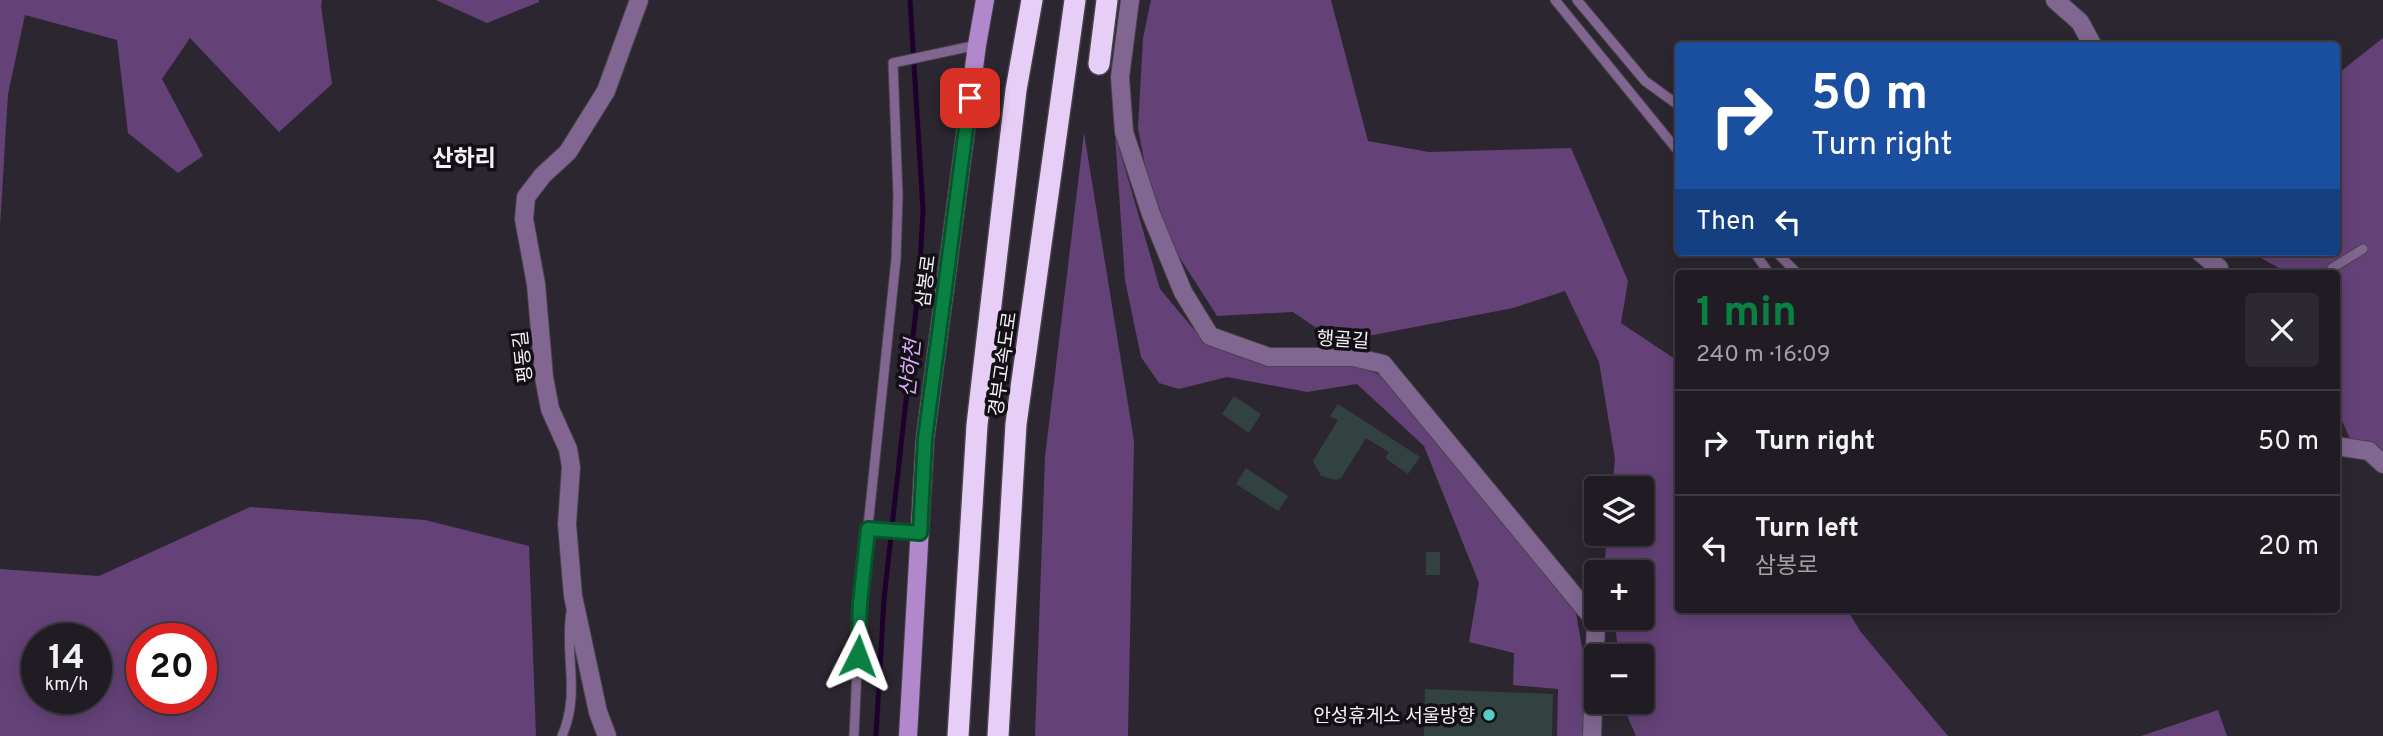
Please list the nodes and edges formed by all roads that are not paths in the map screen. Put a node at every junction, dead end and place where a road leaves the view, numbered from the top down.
1 (639, 0) edge
2 (985, 0) edge
3 (1032, 0) edge
4 (1075, 0) edge
5 (1107, 0) edge
6 (1130, 0) edge
7 (1555, 0) edge
8 (1577, 0) edge
9 (2055, 0) edge
10 (2090, 42) edge
11 (977, 45) junction
12 (1099, 64) dead end
13 (1675, 103) edge
14 (1675, 146) edge
15 (2363, 248) dead end
16 (1780, 256) edge
17 (2204, 256) edge
18 (1794, 270) edge
19 (2219, 270) edge
20 (2331, 270) edge
21 (2340, 447) edge
22 (2383, 464) edge
23 (868, 529) junction
24 (911, 533) junction
25 (573, 596) junction
26 (562, 736) edge
27 (607, 736) edge
28 (854, 736) edge
29 (908, 736) edge
30 (958, 736) edge
31 (998, 736) edge
32 (1592, 736) edge

1 - 25 street, 평동길
2 - 11 main road, 삼봉로
3 - 30 highway, 경부고속도로
4 - 31 highway, 경부고속도로
5 - 12 highway
6 - 32 street, 행골길
7 - 14 lane
8 - 13 lane
9 - 10 street
11 - 23 lane
11 - 24 main road, 삼봉로
15 - 20 lane
16 - 18 lane
17 - 19 street
21 - 22 street
23 - 24 lane
23 - 28 lane
24 - 29 main road, 삼봉로
25 - 26 lane
25 - 27 street, 평동길

